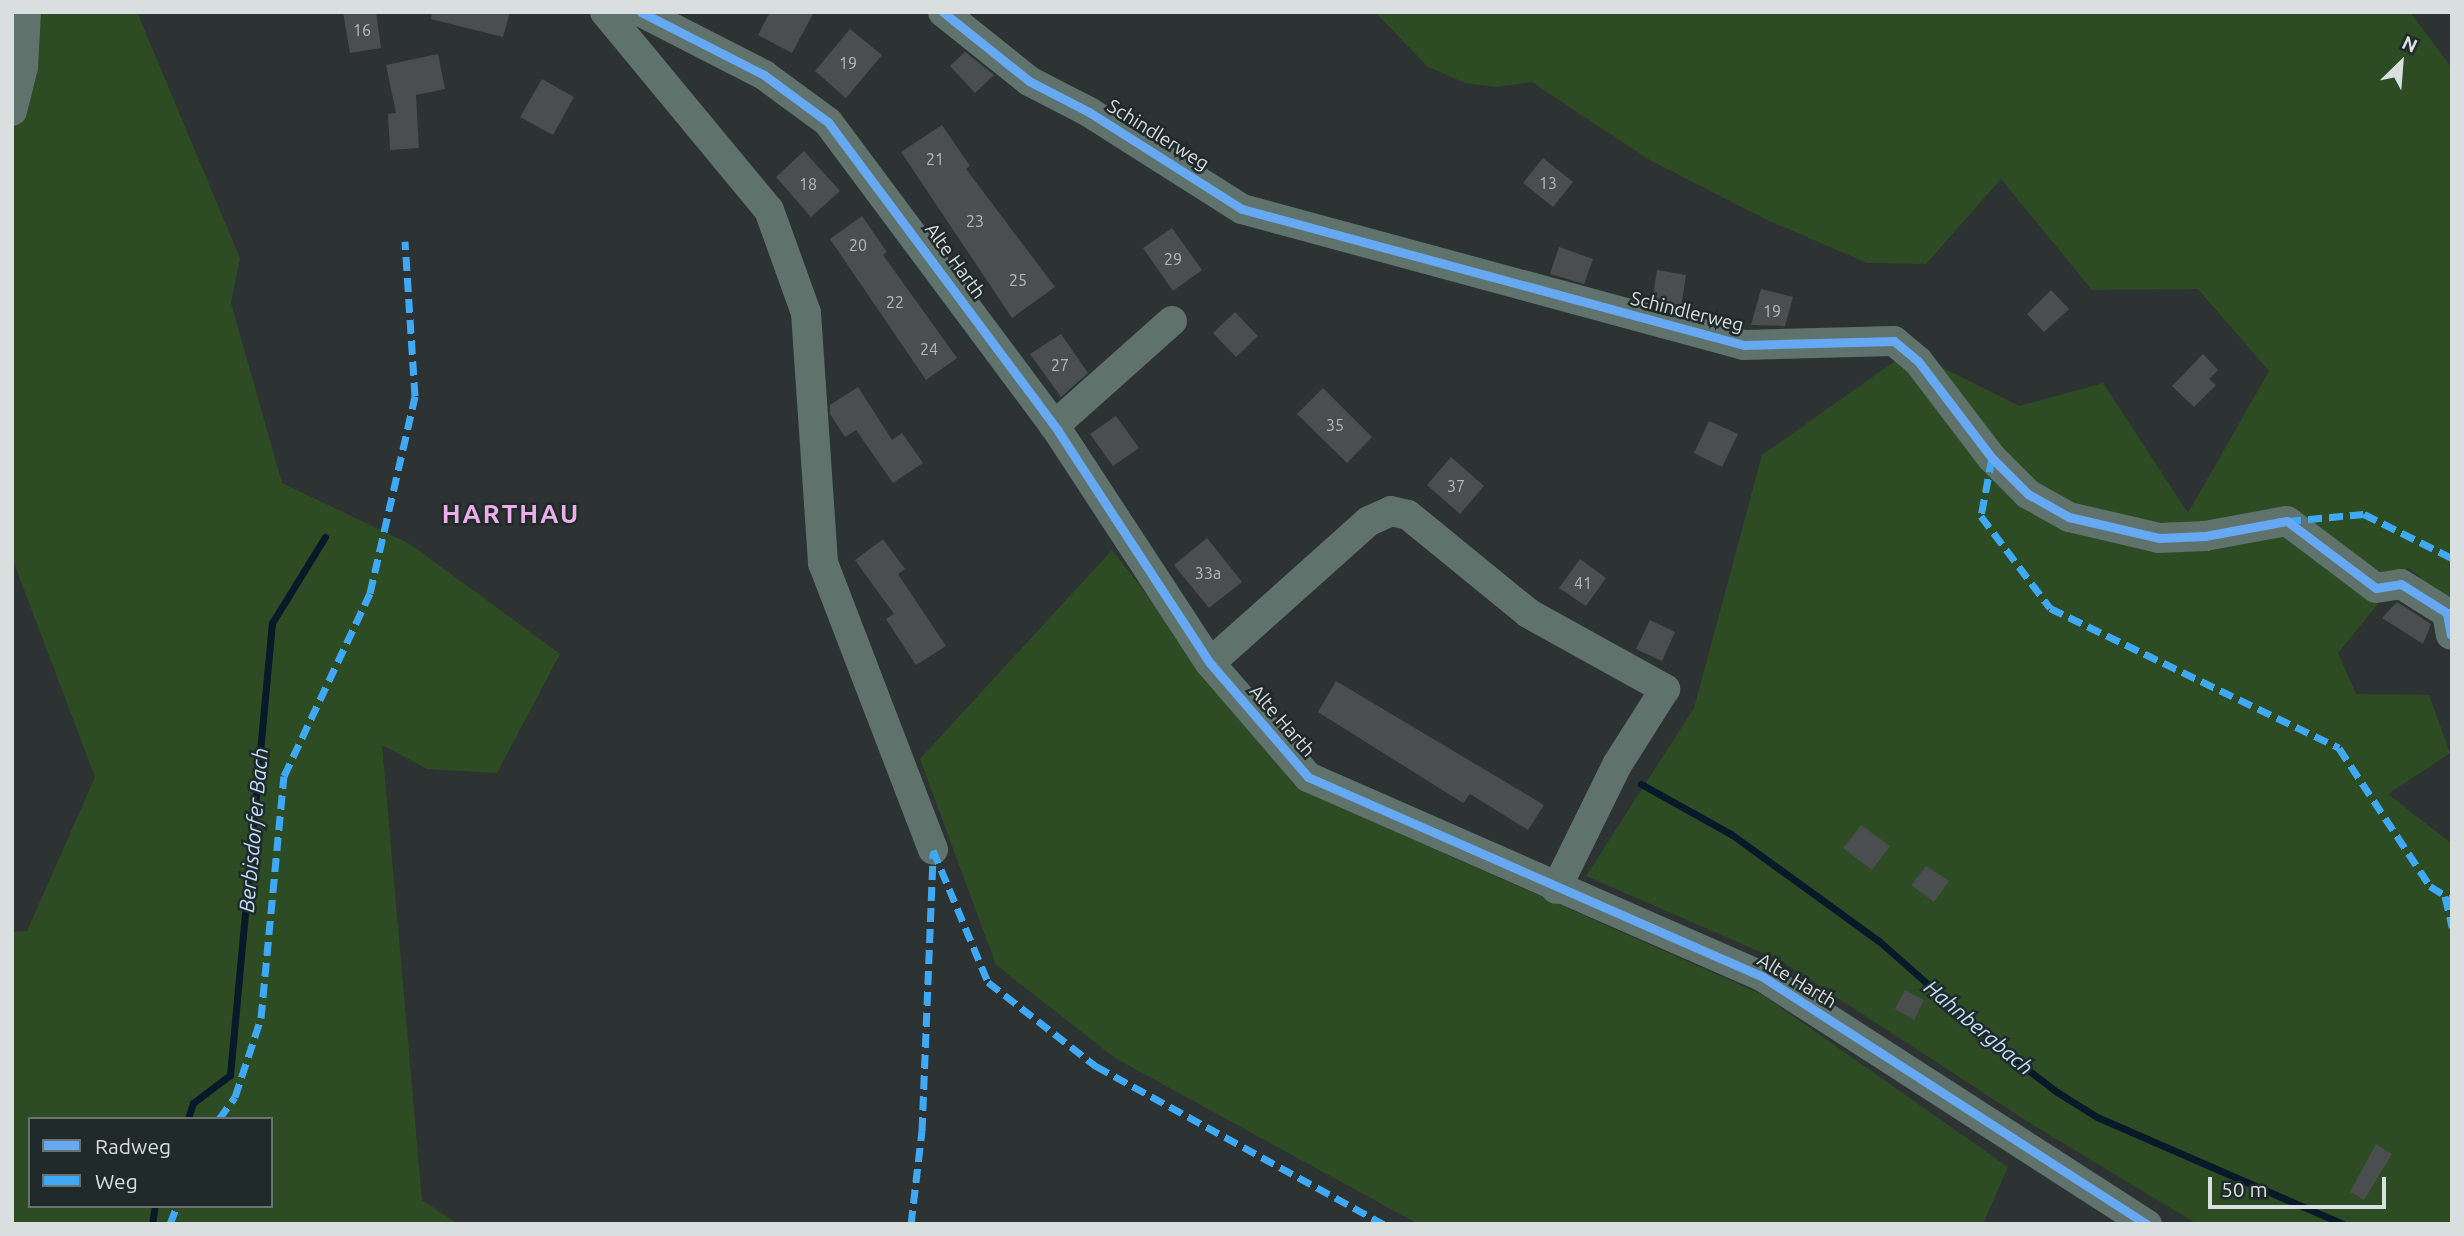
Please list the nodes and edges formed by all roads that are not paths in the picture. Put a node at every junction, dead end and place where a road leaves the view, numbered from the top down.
1 (26, 12) edge
2 (605, 12) edge
3 (641, 12) edge
4 (943, 12) edge
5 (12, 111) edge
6 (1172, 321) dead end
7 (1054, 426) junction
8 (2451, 635) edge
9 (1210, 663) junction
10 (933, 850) dead end
11 (1556, 889) junction
12 (2147, 1224) edge

1 - 5 street
2 - 10 street
3 - 7 street, Alte Harth
4 - 8 street, Schindlerweg
6 - 7 street
7 - 9 street, Alte Harth
9 - 11 street, Alte Harth
9 - 11 street
11 - 12 street, Alte Harth

